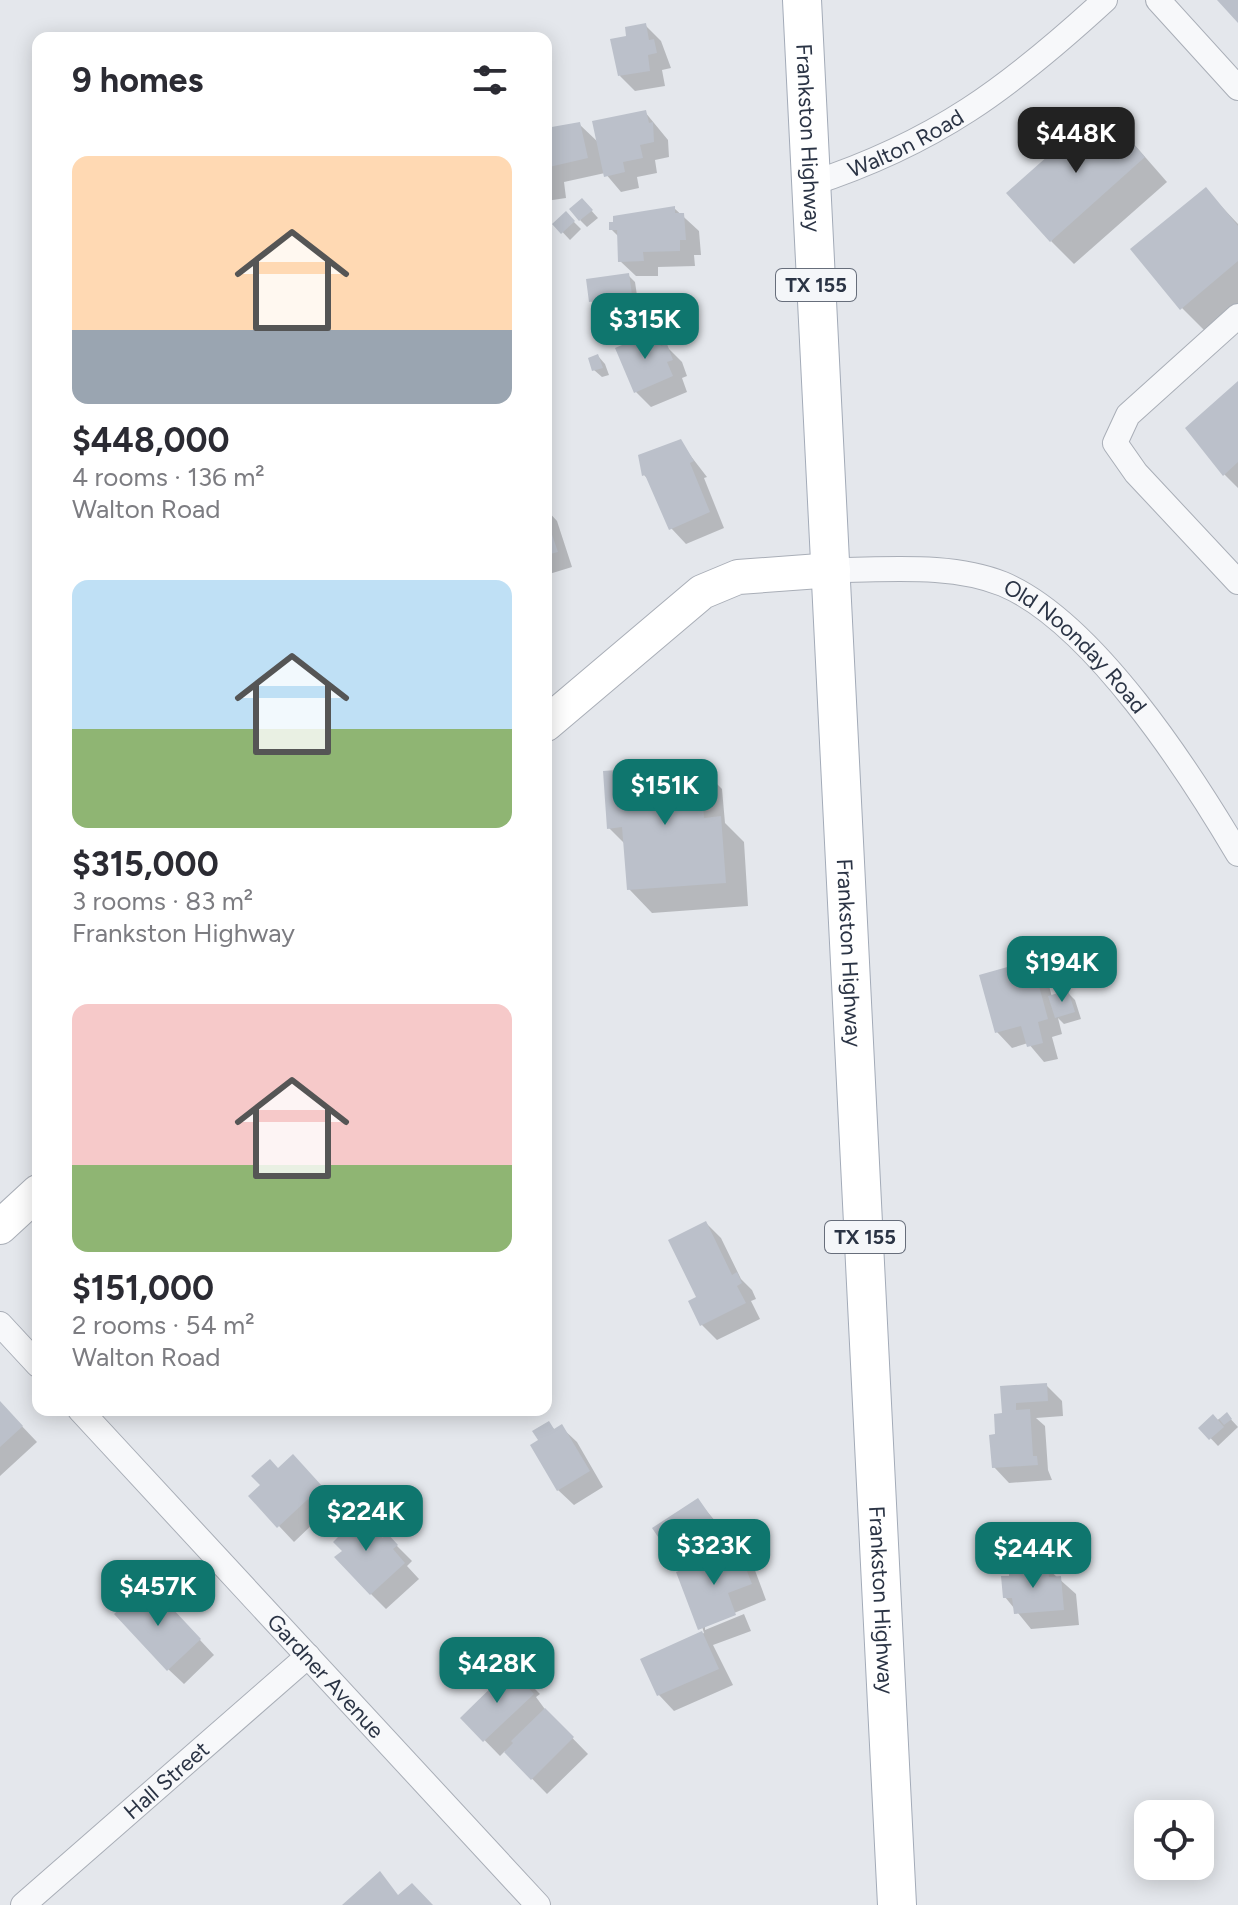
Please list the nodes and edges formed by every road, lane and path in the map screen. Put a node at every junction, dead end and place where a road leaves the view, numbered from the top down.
1 (802, 0) edge
2 (1105, 0) edge
3 (1158, 0) edge
4 (1238, 88) edge
5 (810, 184) junction
6 (1238, 316) edge
7 (833, 570) junction
8 (1238, 582) edge
9 (552, 719) edge
10 (1238, 854) edge
11 (32, 1198) edge
12 (0, 1227) edge
13 (0, 1324) edge
14 (32, 1359) edge
15 (86, 1416) edge
16 (308, 1656) junction
17 (23, 1905) edge
18 (538, 1905) edge
19 (897, 1905) edge

1 - 5 main road, Frankston Highway / TX 155
2 - 5 street, Walton Road
3 - 4 street
5 - 7 main road, Frankston Highway / TX 155
6 - 8 street
7 - 9 street
7 - 10 street, Old Noonday Road
7 - 19 main road, Frankston Highway / TX 155
11 - 12 street
13 - 14 street
15 - 16 street, Gardner Avenue
16 - 17 street, Hall Street
16 - 18 street, Gardner Avenue

